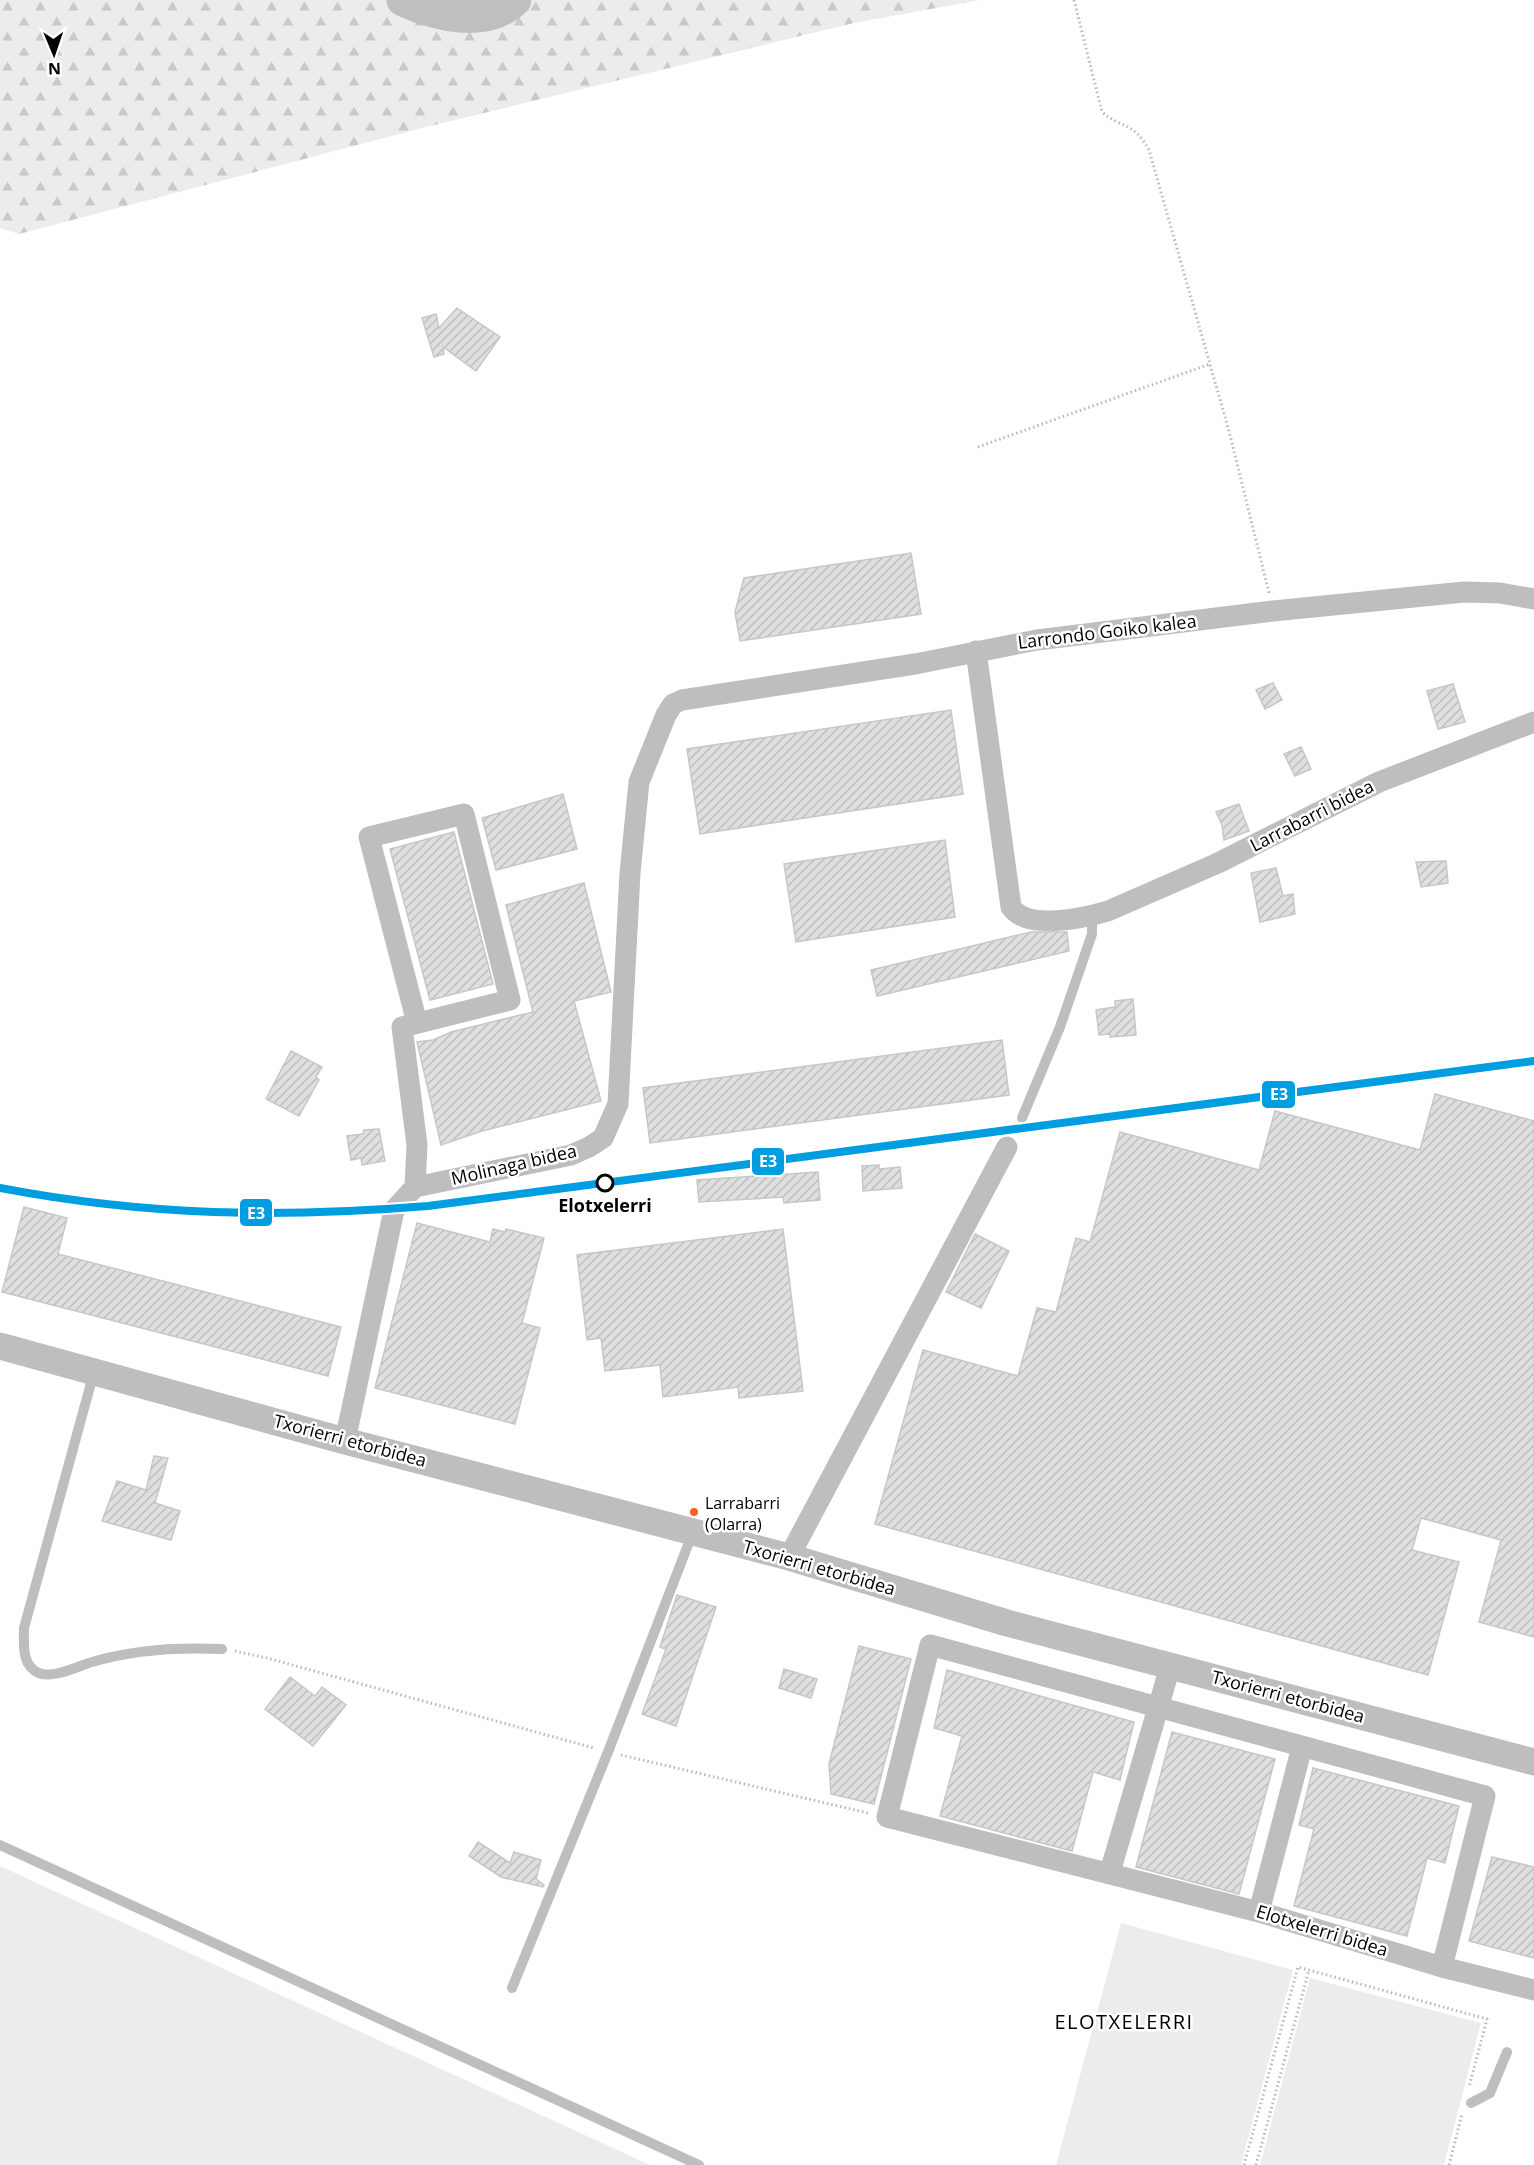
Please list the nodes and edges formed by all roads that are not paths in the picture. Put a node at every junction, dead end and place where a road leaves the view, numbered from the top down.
1 (1534, 599) edge
2 (976, 651) junction
3 (682, 700) joint
4 (1534, 722) edge
5 (1092, 915) junction
6 (417, 1023) junction
7 (1022, 1118) dead end
8 (1007, 1147) dead end
9 (415, 1187) junction
10 (0, 1346) edge
11 (95, 1372) junction
12 (345, 1441) junction
13 (693, 1532) junction
14 (789, 1557) junction
15 (222, 1649) road end
16 (1170, 1667) junction
17 (1159, 1708) junction
18 (1302, 1747) junction
19 (1534, 1762) edge
20 (0, 1845) edge
21 (1110, 1872) junction
22 (1259, 1912) junction
23 (1442, 1966) junction
24 (512, 1988) dead end
25 (1534, 1990) edge
26 (1507, 2052) dead end
27 (1471, 2103) dead end
28 (699, 2165) edge

1 - 2 street, Larrondo Goiko kalea
2 - 3 street, Larrondo Goiko kalea
2 - 5 street, Larrabarri bidea
3 - 9 street, Molinaga bidea
4 - 5 street, Larrabarri bidea
5 - 7 lane
6 - 6 street
6 - 9 street
8 - 14 street
9 - 12 street
10 - 11 street, Txorierri etorbidea
11 - 12 street, Txorierri etorbidea
11 - 15 lane
12 - 13 street, Txorierri etorbidea
13 - 14 street, Txorierri etorbidea
13 - 24 lane
14 - 16 street, Txorierri etorbidea
16 - 17 street
16 - 19 street, Txorierri etorbidea
17 - 18 street
17 - 21 street
17 - 21 street, Elotxelerri bidea
18 - 22 street
18 - 23 street
20 - 28 lane
21 - 22 street, Elotxelerri bidea
22 - 23 street, Elotxelerri bidea
23 - 25 street, Elotxelerri bidea
26 - 27 lane

